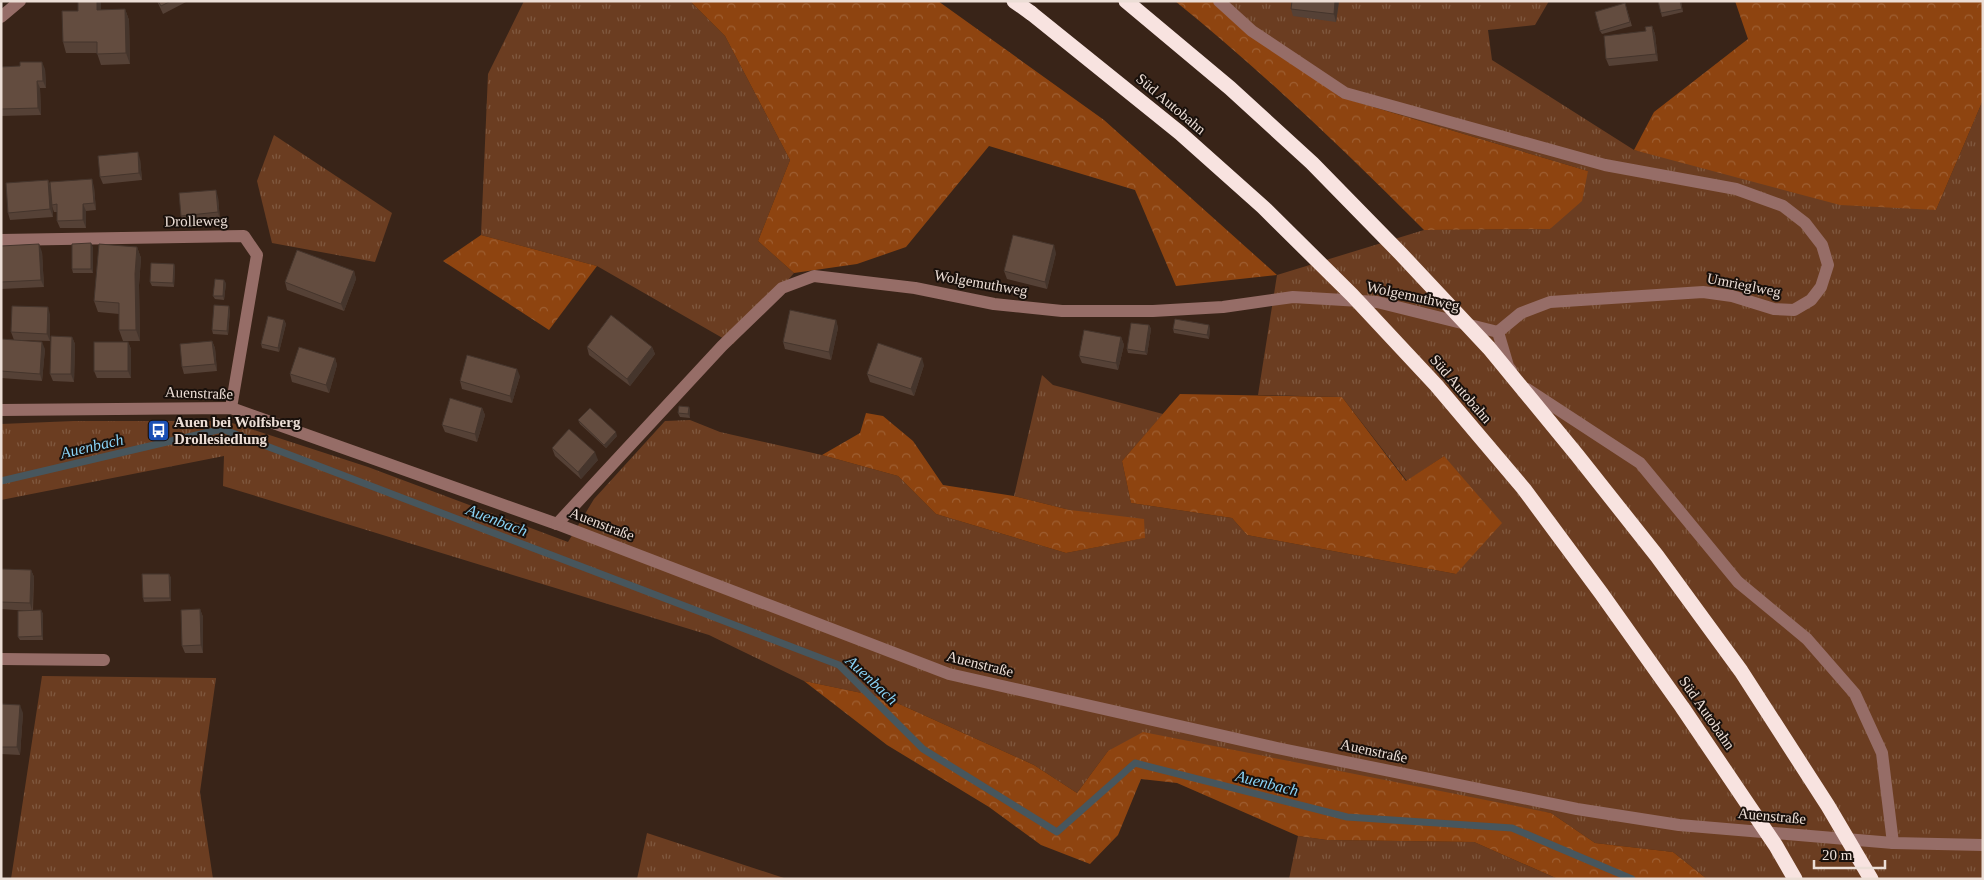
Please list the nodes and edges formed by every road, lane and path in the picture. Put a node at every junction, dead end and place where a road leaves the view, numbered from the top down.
1 (20, 1) edge
2 (1014, 1) edge
3 (1126, 1) edge
4 (1219, 1) edge
5 (1, 17) edge
6 (1, 240) edge
7 (1498, 332) junction
8 (231, 408) junction
9 (1, 410) edge
10 (557, 524) junction
11 (1, 658) edge
12 (104, 660) dead end
13 (1893, 843) junction
14 (1983, 845) edge
15 (1795, 879) edge
16 (1871, 879) edge

1 - 5 street
2 - 15 highway, Süd Autobahn, bridge
3 - 16 highway, bridge
4 - 7 street, Umrieglweg
6 - 8 street, Drolleweg
7 - 10 street, Wolgemuthweg
7 - 13 street
8 - 9 street, Auenstraße
8 - 10 street, Auenstraße
10 - 13 street, Auenstraße
11 - 12 street
13 - 14 street, Auenstraße

